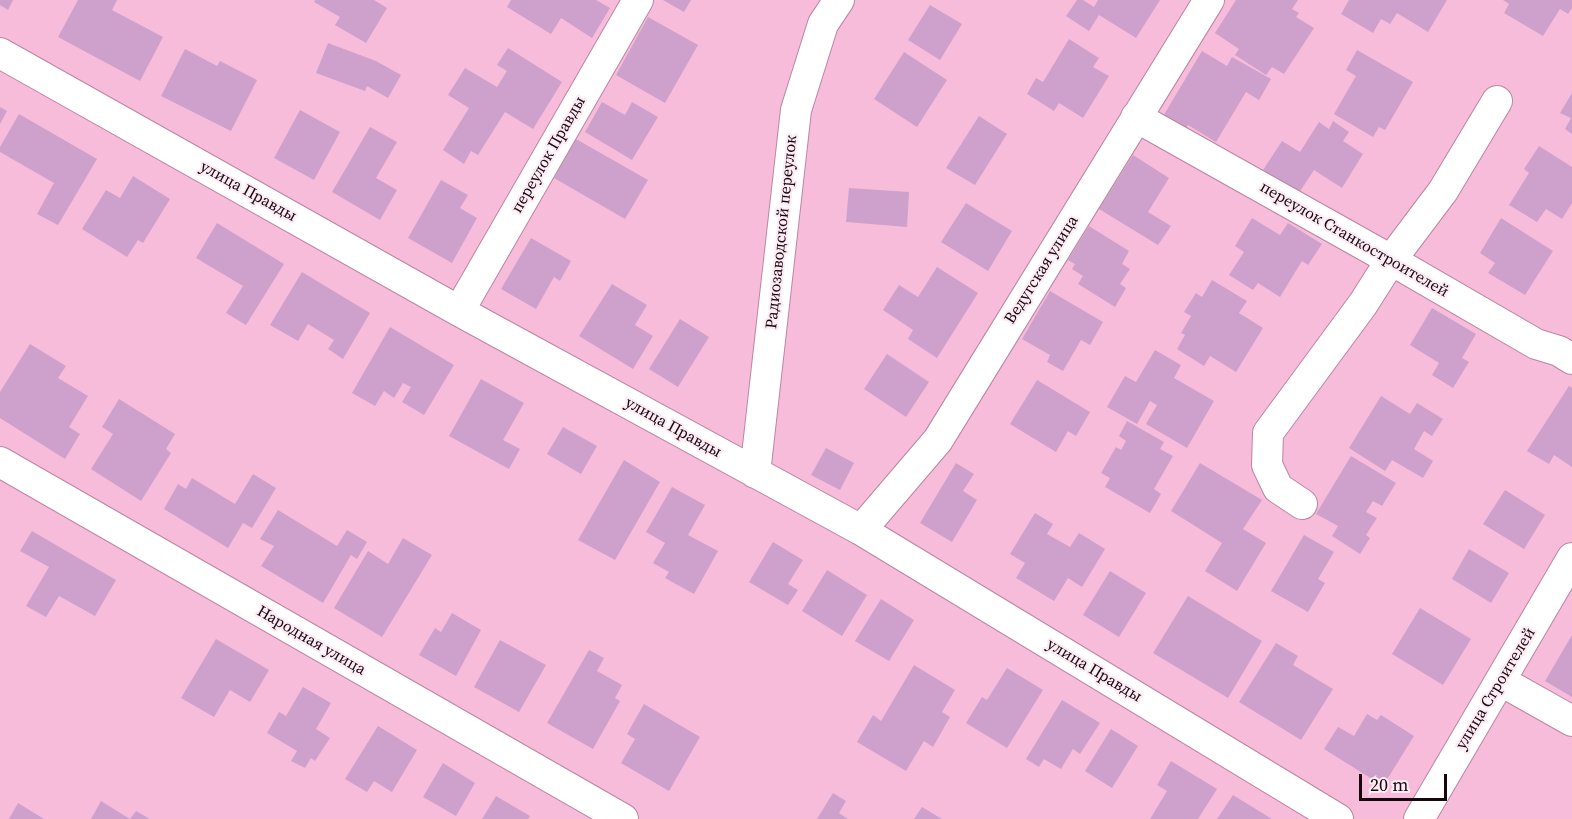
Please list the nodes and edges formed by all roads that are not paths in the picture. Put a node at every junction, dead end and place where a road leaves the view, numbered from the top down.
1 (638, 0) edge
2 (839, 0) edge
3 (1209, 0) edge
4 (0, 53) edge
5 (1497, 101) dead end
6 (1136, 117) junction
7 (1391, 260) junction
8 (459, 311) junction
9 (1572, 359) edge
10 (0, 462) edge
11 (755, 473) junction
12 (1302, 504) dead end
13 (861, 530) junction
14 (1572, 558) edge
15 (1502, 681) junction
16 (1572, 721) edge
17 (623, 819) edge
18 (1338, 819) edge
19 (1419, 819) edge

1 - 8 street, переулок Правды
2 - 11 street, Радиозаводской переулок
3 - 6 street, Ведугская улица
4 - 8 street, улица Правды
5 - 7 street
6 - 7 street, переулок Станкостроителей
6 - 13 street, Ведугская улица
7 - 9 street, переулок Станкостроителей
7 - 12 street
8 - 11 street, улица Правды
10 - 17 street, Народная улица
11 - 13 street, улица Правды
13 - 18 street, улица Правды
14 - 15 street, улица Строителей
15 - 16 street
15 - 19 street, улица Строителей

